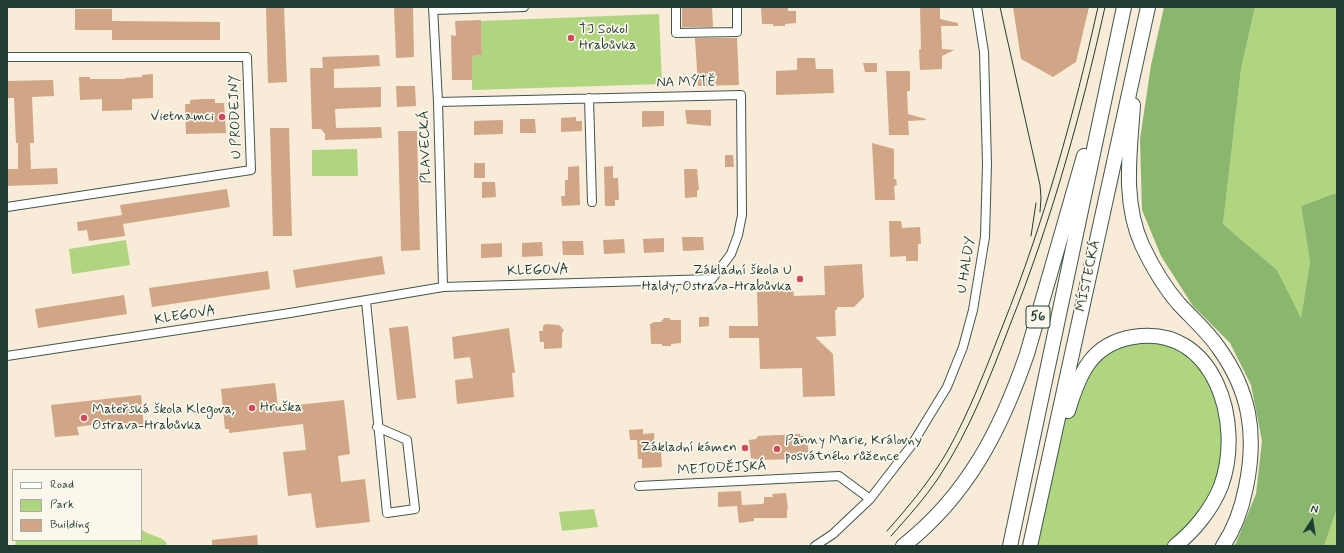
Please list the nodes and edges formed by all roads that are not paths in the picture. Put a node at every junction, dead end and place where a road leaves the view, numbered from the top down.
1 (524, 7) edge
2 (676, 7) edge
3 (737, 7) edge
4 (977, 7) edge
5 (1124, 7) edge
6 (1148, 7) edge
7 (434, 9) edge
8 (1113, 56) junction
9 (1137, 56) junction
10 (7, 57) edge
11 (589, 98) junction
12 (438, 102) junction
13 (592, 202) dead end
14 (7, 207) edge
15 (712, 280) joint
16 (443, 287) junction
17 (366, 301) junction
18 (7, 356) edge
19 (377, 427) junction
20 (639, 486) dead end
21 (870, 499) junction
22 (1031, 542) edge
23 (815, 546) edge
24 (903, 546) edge
25 (1010, 546) edge
26 (1175, 546) edge
27 (1223, 546) edge

1 - 7 street
2 - 3 street
4 - 21 street, U HALDY
5 - 8 highway, MÍSTECKÁ / 56
6 - 9 highway, MÍSTECKÁ
7 - 12 street, PLAVECKÁ
8 - 24 highway, 56
8 - 25 highway, MÍSTECKÁ / 56
9 - 22 highway, MÍSTECKÁ
9 - 27 highway
10 - 14 street, U PRODEJNY
11 - 12 street, NA MÝTĚ
11 - 13 street
11 - 15 street, NA MÝTĚ
12 - 16 street, PLAVECKÁ
15 - 16 street, KLEGOVA
16 - 17 street, KLEGOVA
17 - 18 street, KLEGOVA
17 - 19 street
19 - 19 street
20 - 21 street, METODĚJSKÁ
21 - 23 street, U HALDY
22 - 26 highway

